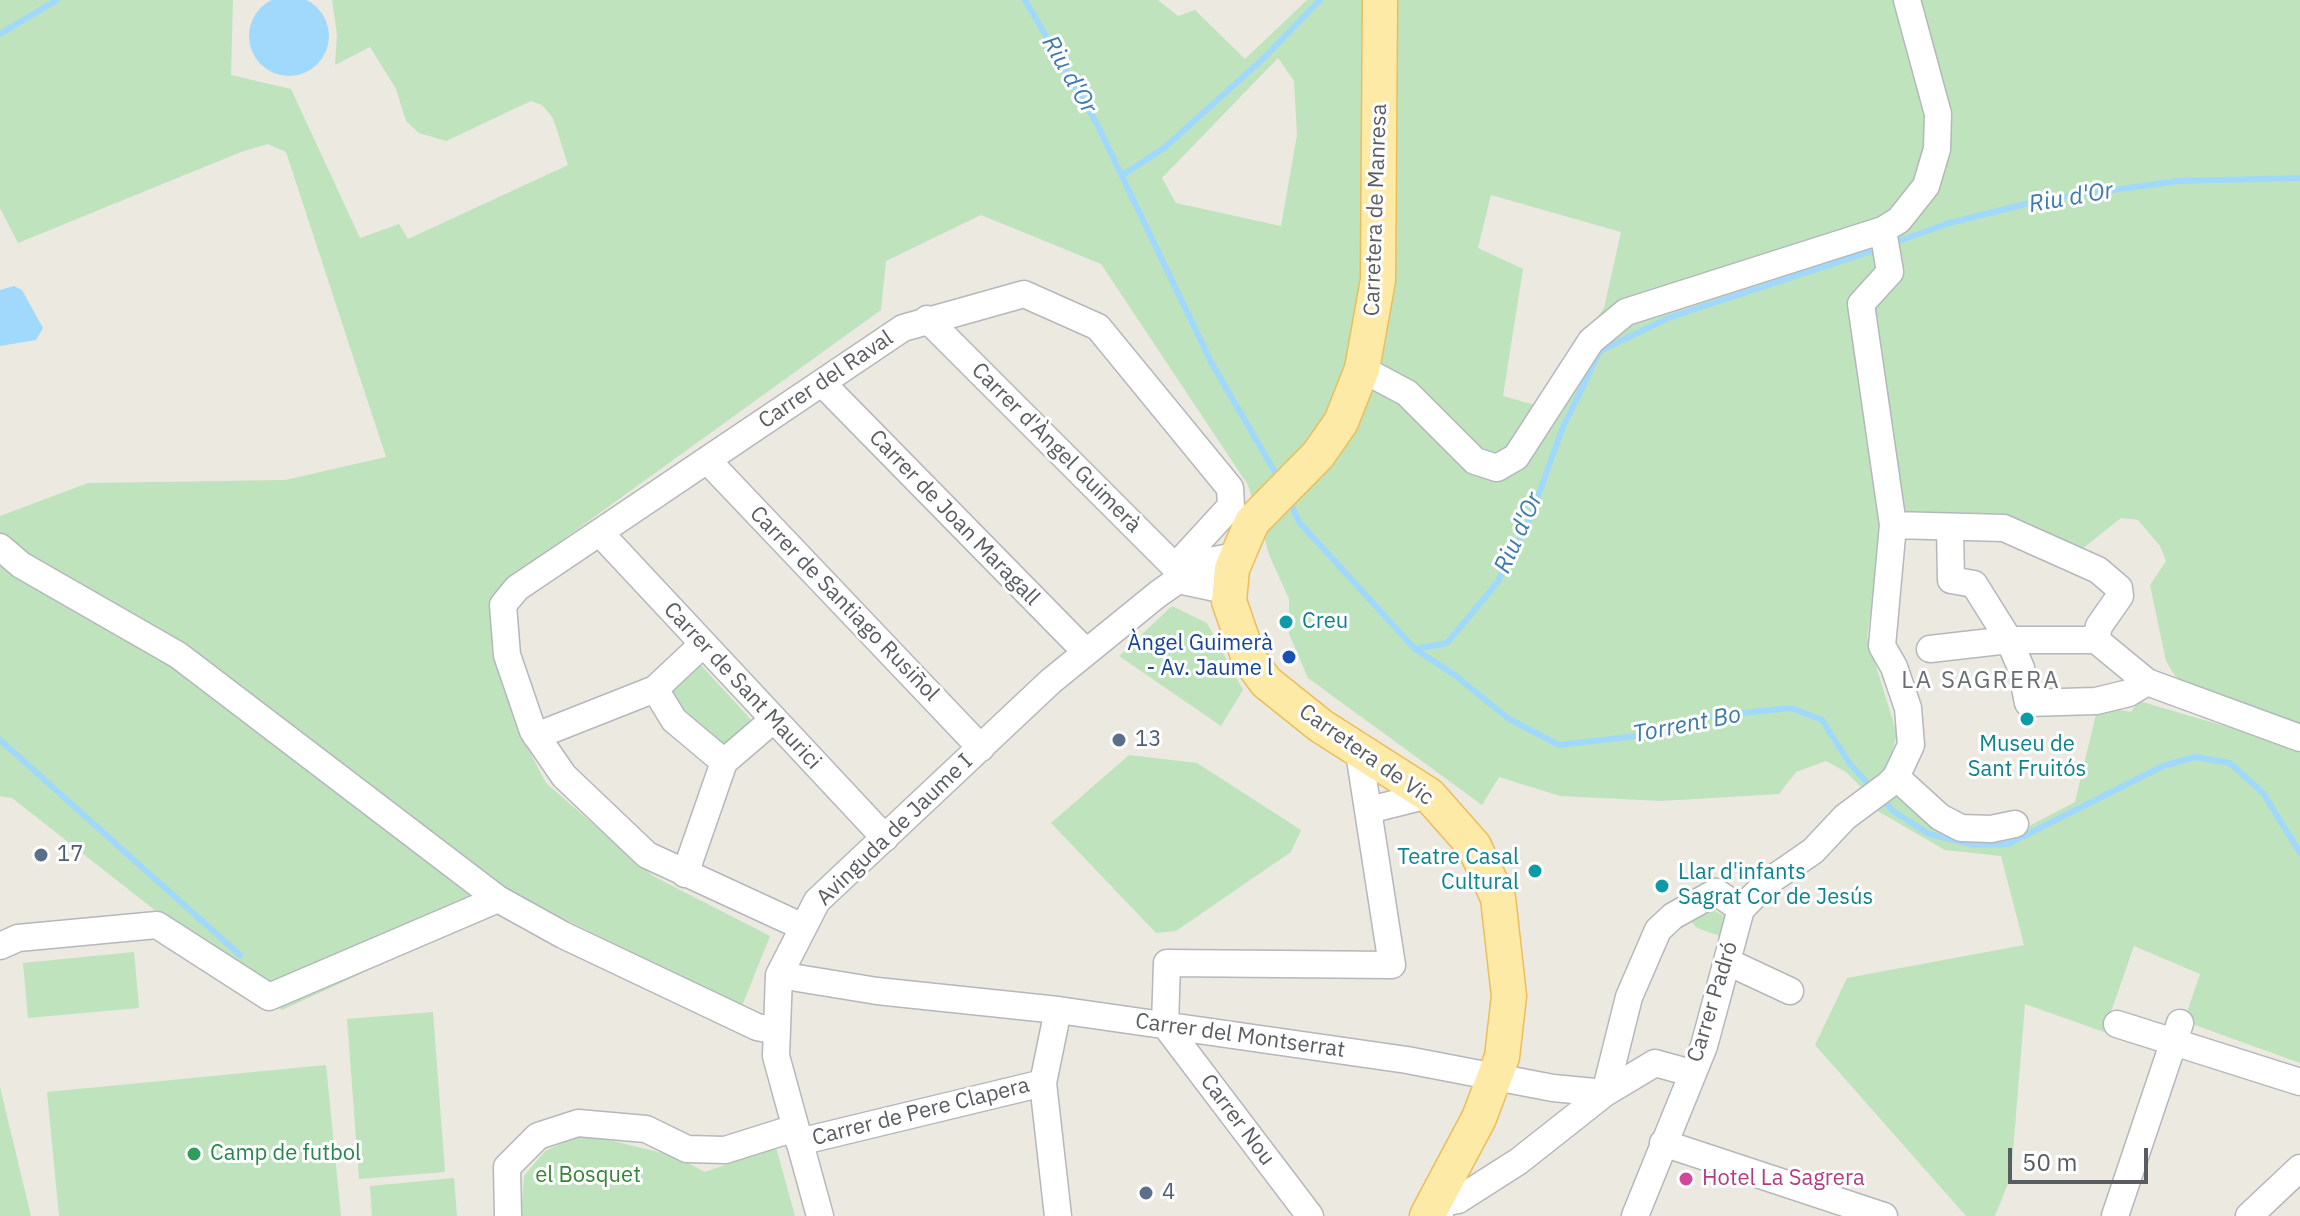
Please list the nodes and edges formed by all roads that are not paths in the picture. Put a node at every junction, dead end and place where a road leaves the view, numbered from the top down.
1 (1380, 0) edge
2 (1907, 0) edge
3 (1883, 233) junction
4 (927, 319) junction
5 (1362, 369) junction
6 (822, 383) junction
7 (707, 460) junction
8 (1893, 525) junction
9 (1950, 527) junction
10 (600, 533) junction
11 (0, 547) edge
12 (1236, 556) junction
13 (1180, 576) junction
14 (1230, 591) junction
15 (2016, 640) junction
16 (2096, 640) junction
17 (703, 644) junction
18 (1930, 649) dead end
19 (1086, 652) junction
20 (2147, 682) junction
21 (655, 689) junction
22 (774, 719) junction
23 (536, 736) junction
24 (2300, 738) edge
25 (1358, 746) junction
26 (981, 748) junction
27 (724, 762) junction
28 (1880, 790) junction
29 (1429, 795) junction
30 (1369, 810) junction
31 (2015, 824) dead end
32 (885, 838) junction
33 (685, 874) junction
34 (498, 899) junction
35 (1741, 909) junction
36 (803, 927) junction
37 (0, 946) edge
38 (1728, 962) junction
39 (779, 975) junction
40 (1790, 991) dead end
41 (1058, 1010) junction
42 (2117, 1024) dead end
43 (1165, 1025) junction
44 (777, 1031) junction
45 (2177, 1032) junction
46 (1691, 1073) junction
47 (1497, 1076) junction
48 (2300, 1082) edge
49 (1043, 1083) junction
50 (1605, 1093) junction
51 (797, 1135) junction
52 (1663, 1143) junction
53 (2300, 1168) edge
54 (1821, 1206) edge
55 (1434, 1212) edge
56 (508, 1216) edge
57 (820, 1216) edge
58 (1058, 1216) edge
59 (1310, 1216) edge
60 (1635, 1216) edge
61 (1884, 1216) edge
62 (2115, 1216) edge
63 (2249, 1216) edge

1 - 5 main road, Carretera de Manresa
2 - 3 street
3 - 5 street
3 - 8 street
4 - 6 street, Carrer del Raval
4 - 13 street, Carrer d'Àngel Guimerà
4 - 13 street, Carrer del Raval
5 - 12 main road, Carretera de Manresa
6 - 7 street, Carrer del Raval
6 - 19 street, Carrer de Joan Maragall
7 - 10 street, Carrer del Raval
7 - 26 street, Carrer de Santiago Rusiñol
8 - 9 street
8 - 28 street
9 - 15 street
9 - 16 street
10 - 17 street, Carrer de Sant Maurici
10 - 23 street, Carrer del Raval
11 - 34 street
12 - 13 street
12 - 14 main road
13 - 14 street
13 - 19 street, Avinguda de Jaume I
14 - 25 main road, Carretera de Vic
15 - 16 street
15 - 18 street
15 - 20 street
16 - 20 street
17 - 21 street
17 - 22 street, Carrer de Sant Maurici
19 - 26 street, Avinguda de Jaume I
20 - 24 street
21 - 23 street
21 - 27 street
22 - 27 street
22 - 32 street, Carrer de Sant Maurici
23 - 33 street
25 - 29 main road, Carretera de Vic
25 - 30 street
26 - 32 street, Avinguda de Jaume I
27 - 33 street
28 - 31 street
28 - 35 street
29 - 30 street
29 - 47 main road, Carretera de Vic
30 - 43 street
32 - 36 street, Avinguda de Jaume I
33 - 36 street
34 - 37 street
34 - 44 street
35 - 38 street, Carrer Padró
35 - 50 street
36 - 39 street, Avinguda de Jaume I
38 - 40 street
38 - 46 street, Carrer Padró
39 - 41 street, Carrer del Montserrat
39 - 44 street, Avinguda de Jaume I
41 - 43 street, Carrer del Montserrat
41 - 49 street
42 - 45 street
43 - 47 street, Carrer del Montserrat
43 - 59 street, Carrer Nou
44 - 51 street, Avinguda de Jaume I
45 - 48 street
45 - 62 street
46 - 50 street
46 - 52 street, Carrer Padró
47 - 50 street, Carrer del Montserrat
47 - 55 main road, Carretera de Vic
49 - 51 street, Carrer de Pere Clapera
49 - 58 street
50 - 55 street
51 - 56 street, Carrer de Pere Clapera
51 - 57 street, Avinguda de Jaume I
52 - 54 street
52 - 60 street
53 - 63 street
54 - 61 street

